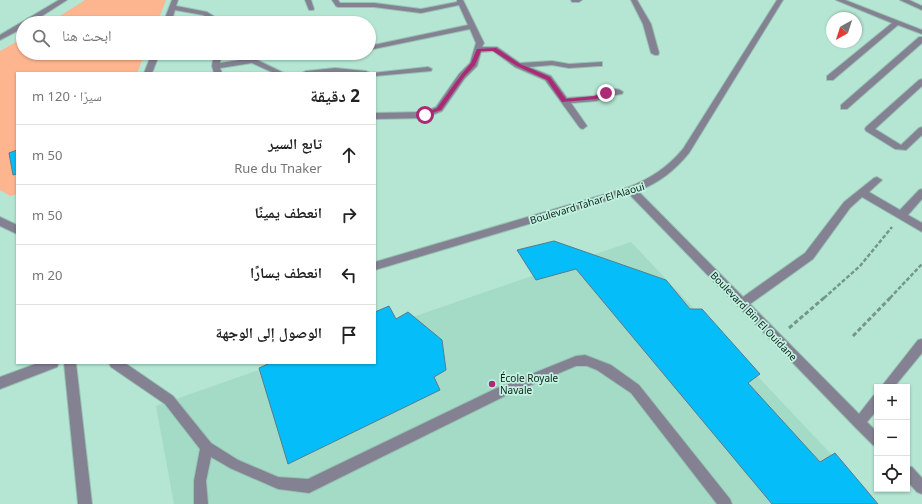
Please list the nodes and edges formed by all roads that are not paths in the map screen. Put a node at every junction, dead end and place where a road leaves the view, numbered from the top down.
1 (64, 0) edge
2 (175, 0) edge
3 (308, 0) edge
4 (335, 0) edge
5 (634, 0) edge
6 (780, 0) edge
7 (839, 0) edge
8 (905, 0) edge
9 (460, 2) edge
10 (173, 8) junction
11 (922, 8) edge
12 (311, 9) dead end
13 (37, 16) edge
14 (170, 16) edge
15 (210, 16) edge
16 (897, 22) junction
17 (472, 26) junction
18 (16, 28) edge
19 (922, 32) edge
20 (2, 35) edge
21 (922, 39) edge
22 (376, 47) edge
23 (479, 50) junction
24 (655, 53) dead end
25 (153, 60) edge
26 (253, 60) edge
27 (253, 60) edge
28 (599, 64) dead end
29 (518, 65) junction
30 (217, 69) edge
31 (428, 69) dead end
32 (148, 72) edge
33 (278, 72) edge
34 (316, 72) edge
35 (356, 72) edge
36 (376, 74) edge
37 (830, 78) dead end
38 (922, 82) edge
39 (619, 92) dead end
40 (564, 101) junction
41 (844, 107) dead end
42 (376, 116) edge
43 (583, 126) dead end
44 (922, 130) edge
45 (877, 180) dead end
46 (631, 190) junction
47 (860, 192) junction
48 (922, 193) edge
49 (901, 216) junction
50 (0, 221) edge
51 (922, 228) edge
52 (16, 229) edge
53 (376, 266) edge
54 (742, 304) junction
55 (922, 344) edge
56 (50, 364) edge
57 (70, 364) edge
58 (116, 364) edge
59 (0, 383) edge
60 (889, 384) edge
61 (874, 404) edge
62 (859, 423) junction
63 (874, 438) edge
64 (208, 447) junction
65 (910, 475) edge
66 (922, 487) edge
67 (85, 504) edge
68 (201, 504) edge
69 (725, 504) edge

1 - 13 street
2 - 10 street
3 - 12 street
4 - 9 street
5 - 24 street
6 - 46 street, Boulevard Tahar El Alaoui
7 - 16 street
8 - 11 street
9 - 17 street
10 - 14 street
10 - 15 street
16 - 19 street
16 - 37 street
17 - 22 street
17 - 23 street
18 - 20 street
21 - 41 street
23 - 29 street
23 - 42 street
25 - 32 street
26 - 33 street
27 - 30 street
28 - 29 street
29 - 40 street
31 - 36 street
34 - 35 street
38 - 44 street
39 - 40 street
40 - 43 street
45 - 47 street
46 - 53 street, Boulevard Tahar El Alaoui
46 - 54 street, Boulevard Bin El Ouidane
47 - 49 street
47 - 54 street
48 - 49 street
49 - 51 street
50 - 52 street
54 - 62 street, Boulevard Bin El Ouidane
55 - 60 street
56 - 59 street
57 - 67 street
58 - 64 street
61 - 62 street
62 - 63 street, Boulevard Bin El Ouidane
64 - 68 street
64 - 69 street
65 - 66 street

